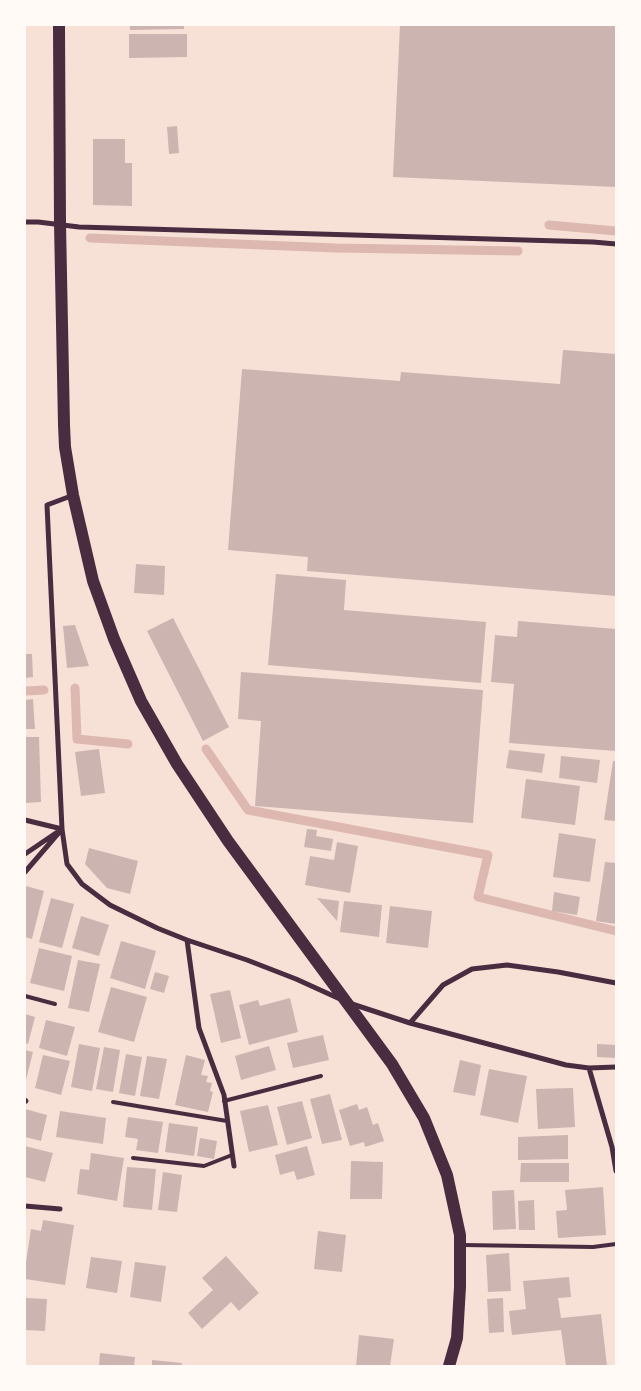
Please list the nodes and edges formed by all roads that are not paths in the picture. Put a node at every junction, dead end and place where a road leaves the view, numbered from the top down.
1 (59, 25) edge
2 (25, 222) edge
3 (60, 224) junction
4 (616, 244) edge
5 (73, 495) junction
6 (25, 820) edge
7 (62, 829) junction
8 (25, 854) edge
9 (25, 872) edge
10 (187, 940) junction
11 (616, 983) edge
12 (25, 996) edge
13 (347, 1003) junction
14 (55, 1004) dead end
15 (410, 1023) junction
16 (616, 1067) edge
17 (589, 1068) junction
18 (321, 1076) dead end
19 (224, 1101) junction
20 (113, 1102) dead end
21 (227, 1121) junction
22 (232, 1155) junction
23 (133, 1158) dead end
24 (234, 1166) dead end
25 (616, 1171) edge
26 (25, 1206) edge
27 (60, 1209) dead end
28 (616, 1244) edge
29 (460, 1245) junction
30 (448, 1366) edge

1 - 3 main road
2 - 3 street
3 - 4 street
3 - 5 main road
5 - 7 street
5 - 13 main road
6 - 7 street
7 - 8 street
7 - 9 street
7 - 10 street
10 - 13 street
10 - 19 street
11 - 15 street
12 - 14 lane
13 - 15 street
13 - 29 main road
15 - 17 street
16 - 17 street
17 - 25 street
18 - 19 lane
19 - 21 street
20 - 21 lane
21 - 22 street
22 - 23 lane
22 - 24 street
26 - 27 street
28 - 29 lane
29 - 30 main road

